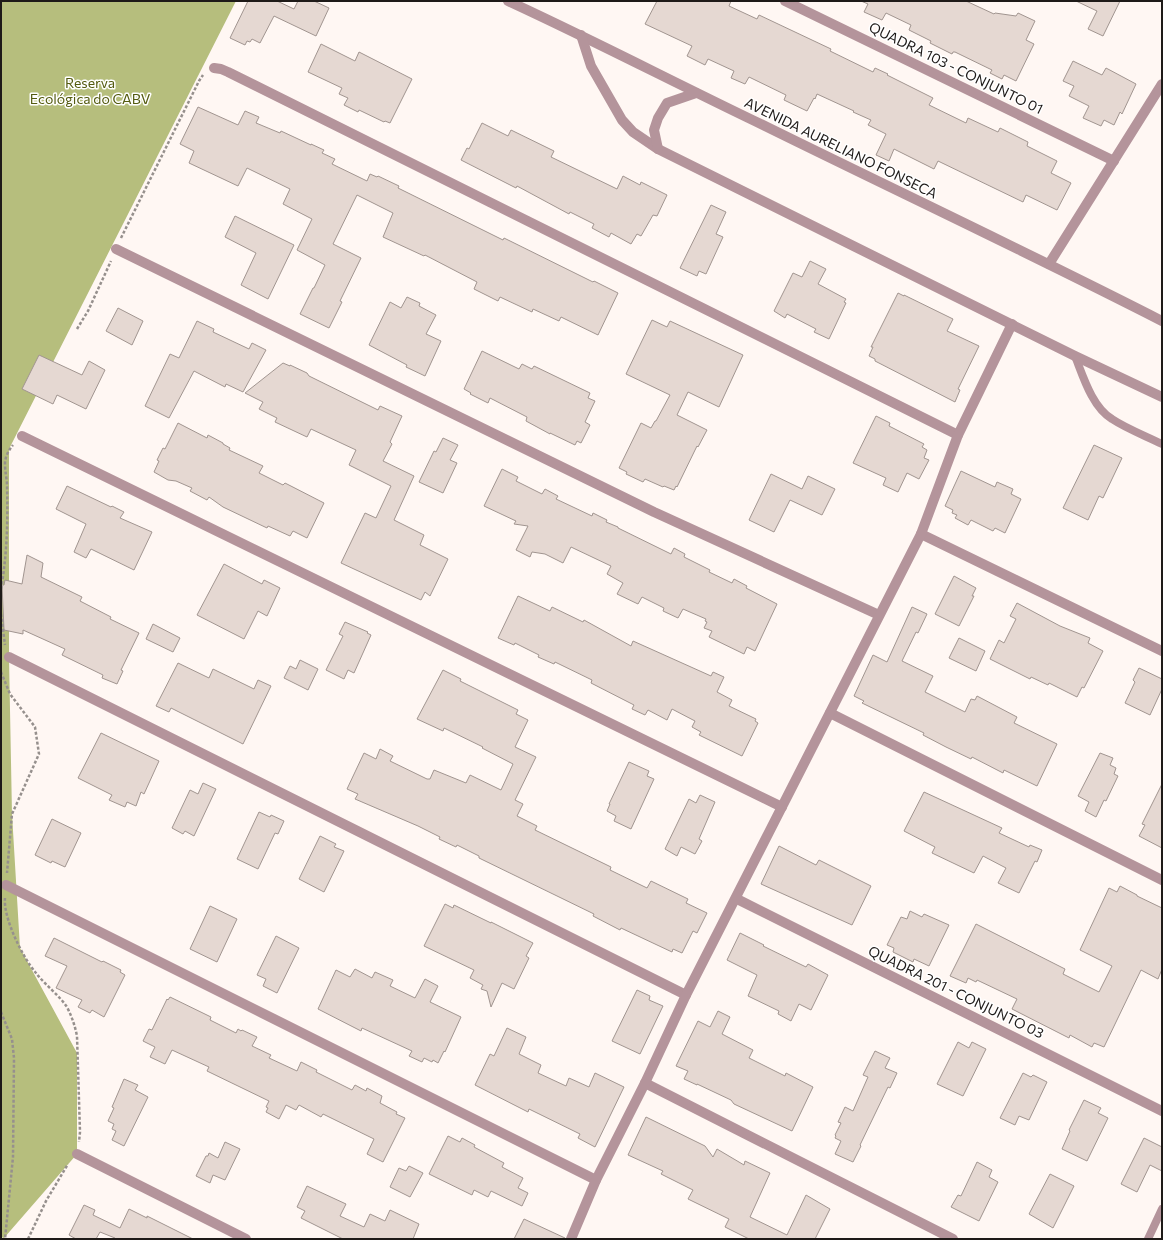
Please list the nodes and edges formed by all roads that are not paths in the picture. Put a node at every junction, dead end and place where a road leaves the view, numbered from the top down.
1 (508, 1) edge
2 (785, 1) edge
3 (581, 35) junction
4 (214, 68) road end
5 (1162, 84) edge
6 (696, 93) junction
7 (658, 149) junction
8 (1114, 161) junction
9 (116, 249) road end
10 (1049, 264) junction
11 (1162, 321) edge
12 (1012, 324) junction
13 (1075, 356) junction
14 (1162, 397) edge
15 (958, 435) junction
16 (22, 436) road end
17 (1162, 444) edge
18 (921, 534) junction
19 (879, 615) junction
20 (1162, 651) edge
21 (9, 657) road end
22 (830, 713) junction
23 (782, 807) junction
24 (1162, 880) edge
25 (6, 885) road end
26 (736, 899) junction
27 (686, 995) junction
28 (645, 1083) junction
29 (1162, 1111) edge
30 (76, 1154) road end
31 (596, 1180) junction
32 (1162, 1209) edge
33 (246, 1239) edge
34 (571, 1239) edge
35 (954, 1239) edge
36 (1148, 1239) edge

1 - 3 street, AVENIDA AURELIANO FONSECA
2 - 8 street, QUADRA 103 - CONJUNTO 01
3 - 6 street, AVENIDA AURELIANO FONSECA
3 - 7 street
4 - 15 street
5 - 8 street
6 - 7 street
6 - 10 street, AVENIDA AURELIANO FONSECA
7 - 12 street
8 - 10 street
9 - 19 street
10 - 11 street, AVENIDA AURELIANO FONSECA
12 - 13 street
12 - 15 street
13 - 14 street
13 - 17 lane
15 - 18 street
16 - 23 street
18 - 19 street
18 - 20 street
19 - 22 street
21 - 27 street
22 - 23 street
22 - 24 street
23 - 26 street
25 - 31 street
26 - 27 street
26 - 29 street, QUADRA 201 - CONJUNTO 03
27 - 28 street
28 - 31 street
28 - 35 street
30 - 33 street
31 - 34 street
32 - 36 lane

